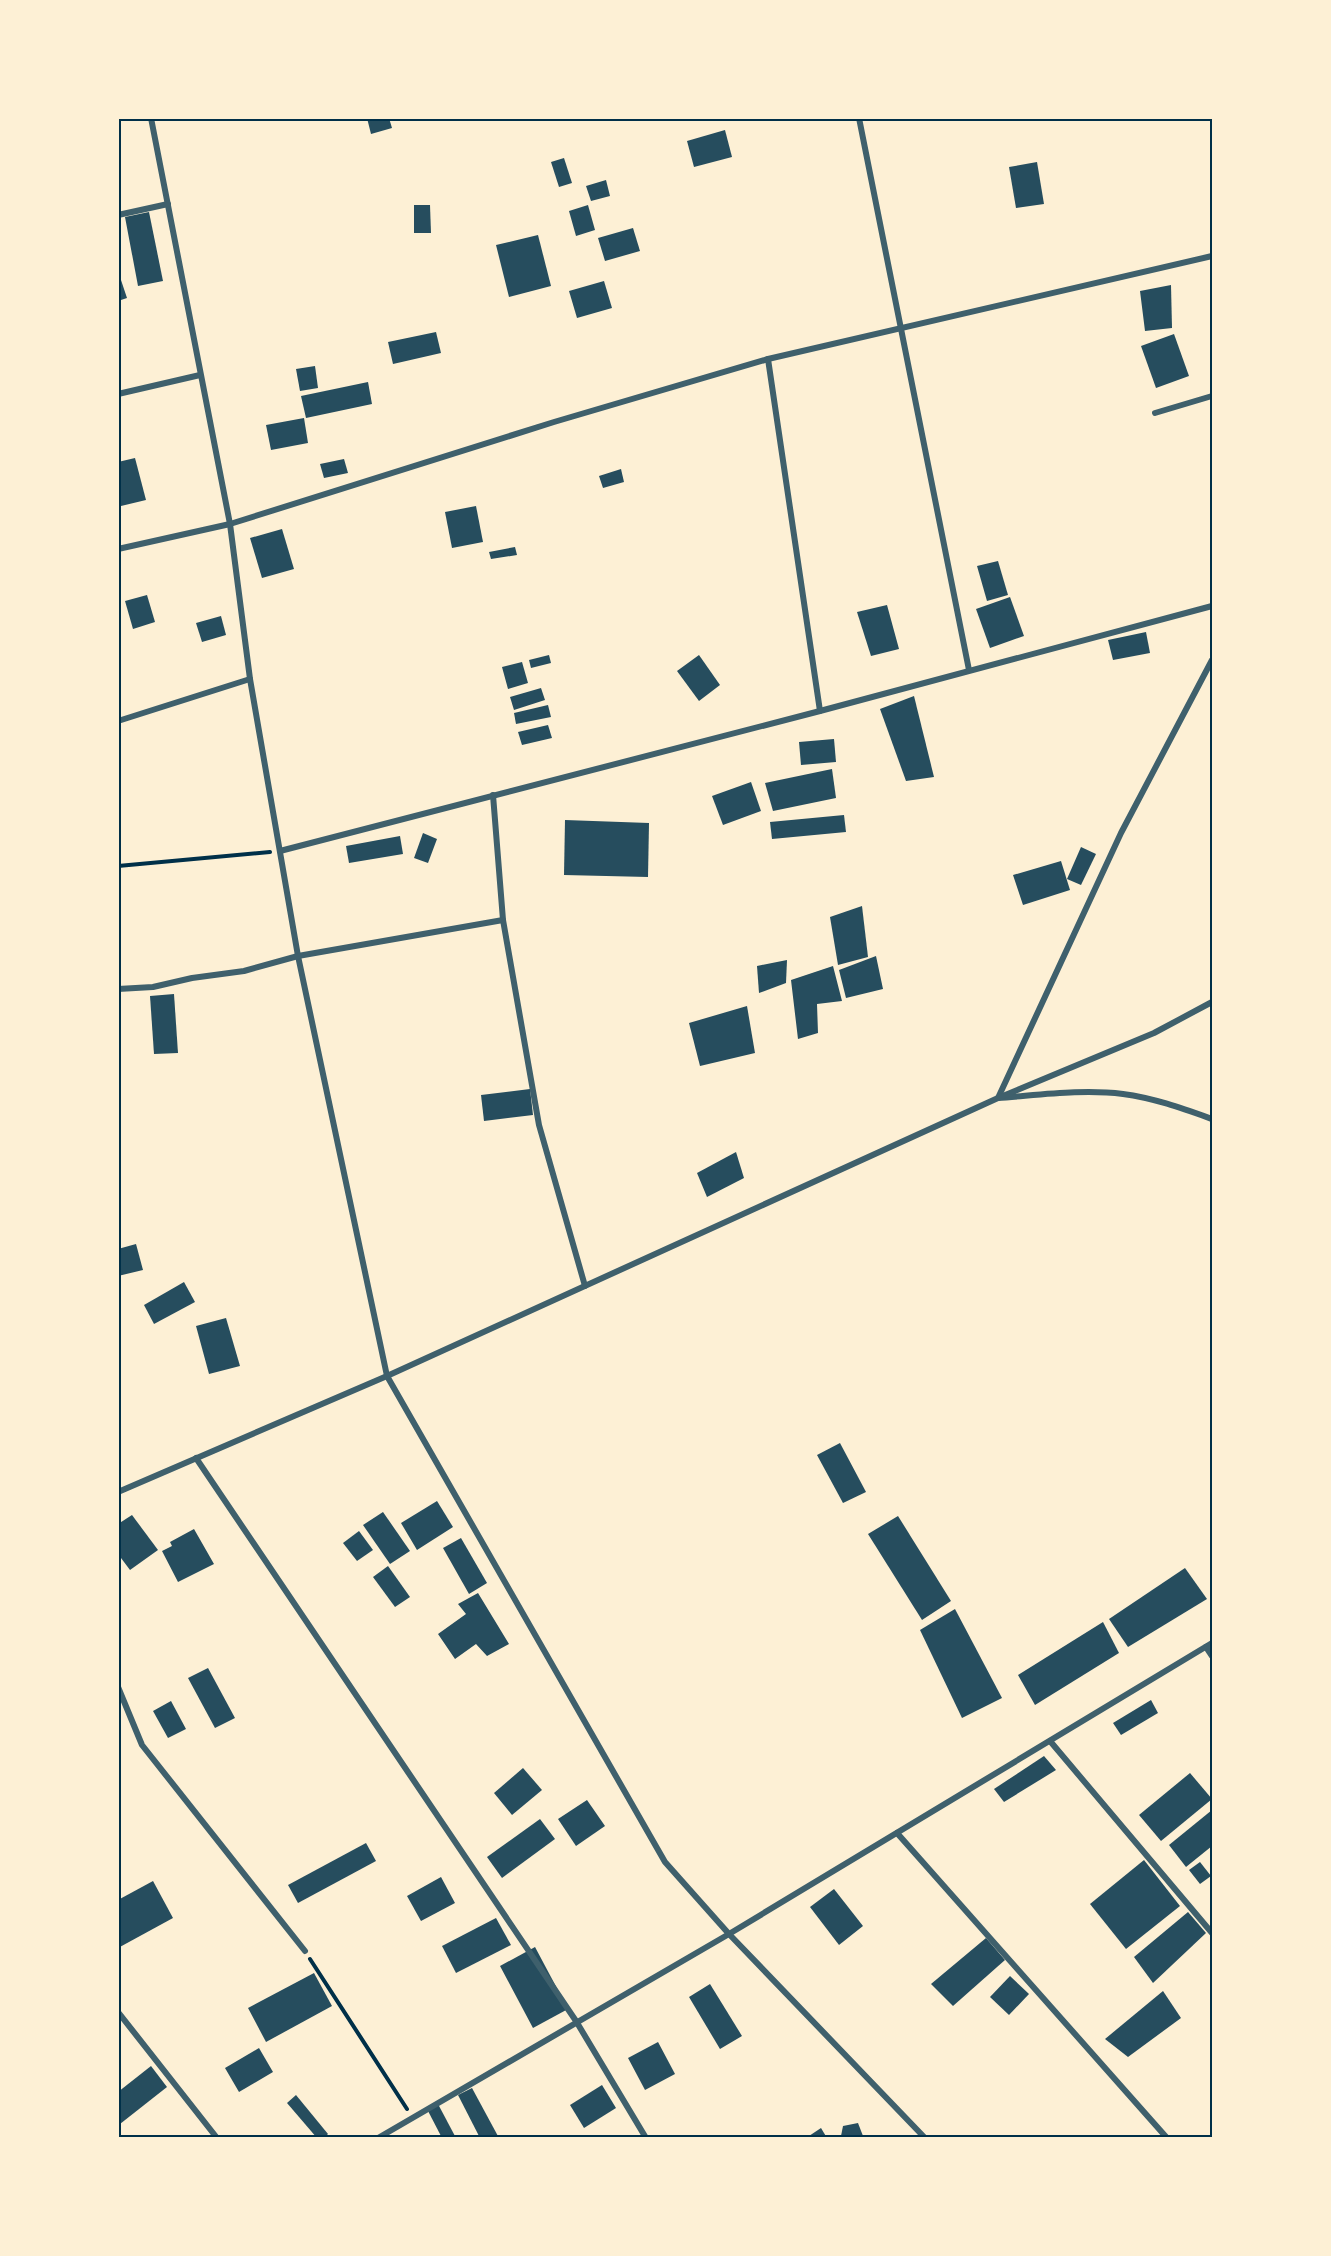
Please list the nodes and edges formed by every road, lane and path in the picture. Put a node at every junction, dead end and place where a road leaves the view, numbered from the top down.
1 (151, 118) edge
2 (859, 118) edge
3 (168, 204) junction
4 (118, 215) edge
5 (1212, 256) edge
6 (901, 327) junction
7 (768, 359) junction
8 (200, 375) junction
9 (118, 394) edge
10 (1212, 396) edge
11 (1155, 413) dead end
12 (230, 524) junction
13 (118, 549) edge
14 (1212, 606) edge
15 (1212, 660) edge
16 (969, 670) junction
17 (250, 679) junction
18 (820, 711) junction
19 (118, 721) edge
20 (493, 795) junction
21 (280, 851) junction
22 (118, 866) edge
23 (503, 920) junction
24 (298, 956) junction
25 (118, 989) edge
26 (1212, 1002) edge
27 (998, 1098) junction
28 (1212, 1119) edge
29 (585, 1286) junction
30 (387, 1376) junction
31 (196, 1458) junction
32 (118, 1492) edge
33 (1212, 1643) edge
34 (1206, 1647) junction
35 (1212, 1656) edge
36 (118, 1687) edge
37 (1050, 1741) junction
38 (897, 1833) junction
39 (1212, 1933) edge
40 (729, 1934) junction
41 (305, 1950) joint
42 (118, 2012) edge
43 (576, 2021) junction
44 (412, 2117) junction
45 (217, 2138) edge
46 (378, 2138) edge
47 (646, 2138) edge
48 (925, 2138) edge
49 (1167, 2138) edge

1 - 3 street
2 - 6 street
3 - 4 street
3 - 8 street
5 - 6 street
6 - 7 street
6 - 16 street
7 - 12 street
7 - 18 street
8 - 9 street
8 - 12 street
10 - 11 street
12 - 13 street
12 - 17 street
14 - 16 street
15 - 27 street
16 - 18 street
17 - 19 street
17 - 21 street
18 - 20 street
20 - 21 street
20 - 23 street
21 - 22 path
21 - 24 street
23 - 24 street
23 - 29 street
24 - 25 street
24 - 30 street
26 - 27 street
27 - 28 street
27 - 29 street
29 - 30 street
30 - 31 street
30 - 40 street
31 - 32 street
31 - 43 street
33 - 34 street
34 - 35 street
34 - 37 street
36 - 41 street
37 - 38 street
37 - 39 street
38 - 40 street
38 - 49 street
40 - 43 street
40 - 48 street
41 - 44 path
42 - 45 street
43 - 44 street
43 - 47 street
44 - 46 street

